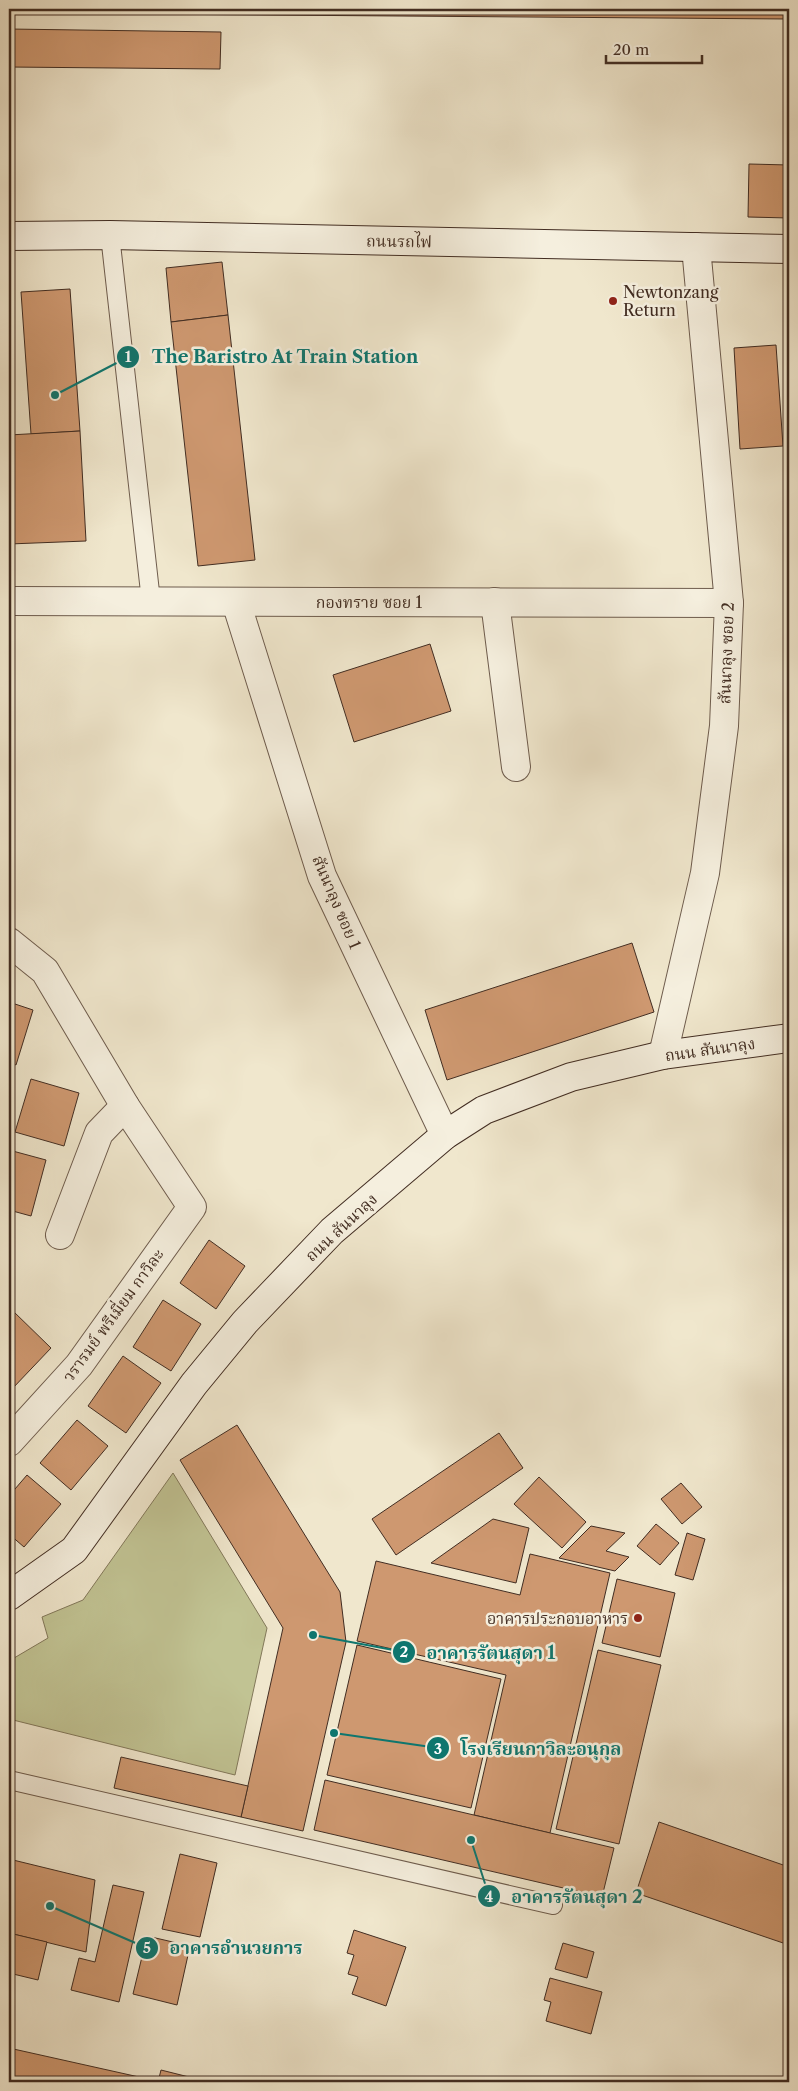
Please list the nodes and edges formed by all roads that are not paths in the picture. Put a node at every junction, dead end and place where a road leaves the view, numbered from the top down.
1 (110, 235) junction
2 (9, 236) edge
3 (696, 247) junction
4 (789, 249) edge
5 (9, 601) edge
6 (151, 601) junction
7 (236, 602) junction
8 (495, 602) junction
9 (729, 603) junction
10 (516, 767) dead end
11 (9, 942) edge
12 (789, 1038) edge
13 (663, 1055) junction
14 (125, 1106) junction
15 (445, 1135) junction
16 (60, 1235) dead end
17 (9, 1442) edge
18 (9, 1596) edge
19 (9, 1780) edge
20 (553, 1906) dead end

1 - 2 street, ถนนรถไฟ
1 - 3 street, ถนนรถไฟ
1 - 6 lane
3 - 4 street, ถนนรถไฟ
3 - 9 street, สันนาลุง ซอย 2
5 - 6 street, กองทราย ซอย 1
6 - 7 street, กองทราย ซอย 1
7 - 8 street, กองทราย ซอย 1
7 - 15 street, สันนาลุง ซอย 1
8 - 9 street, กองทราย ซอย 1
8 - 10 street
9 - 13 street, สันนาลุง ซอย 2
11 - 14 street
12 - 13 street, ถนน สันนาลุง
13 - 15 street, ถนน สันนาลุง
14 - 16 street
14 - 17 street, วรารมย์ พรีเมี่ยม กาวิละ
15 - 18 street, ถนน สันนาลุง
19 - 20 lane

